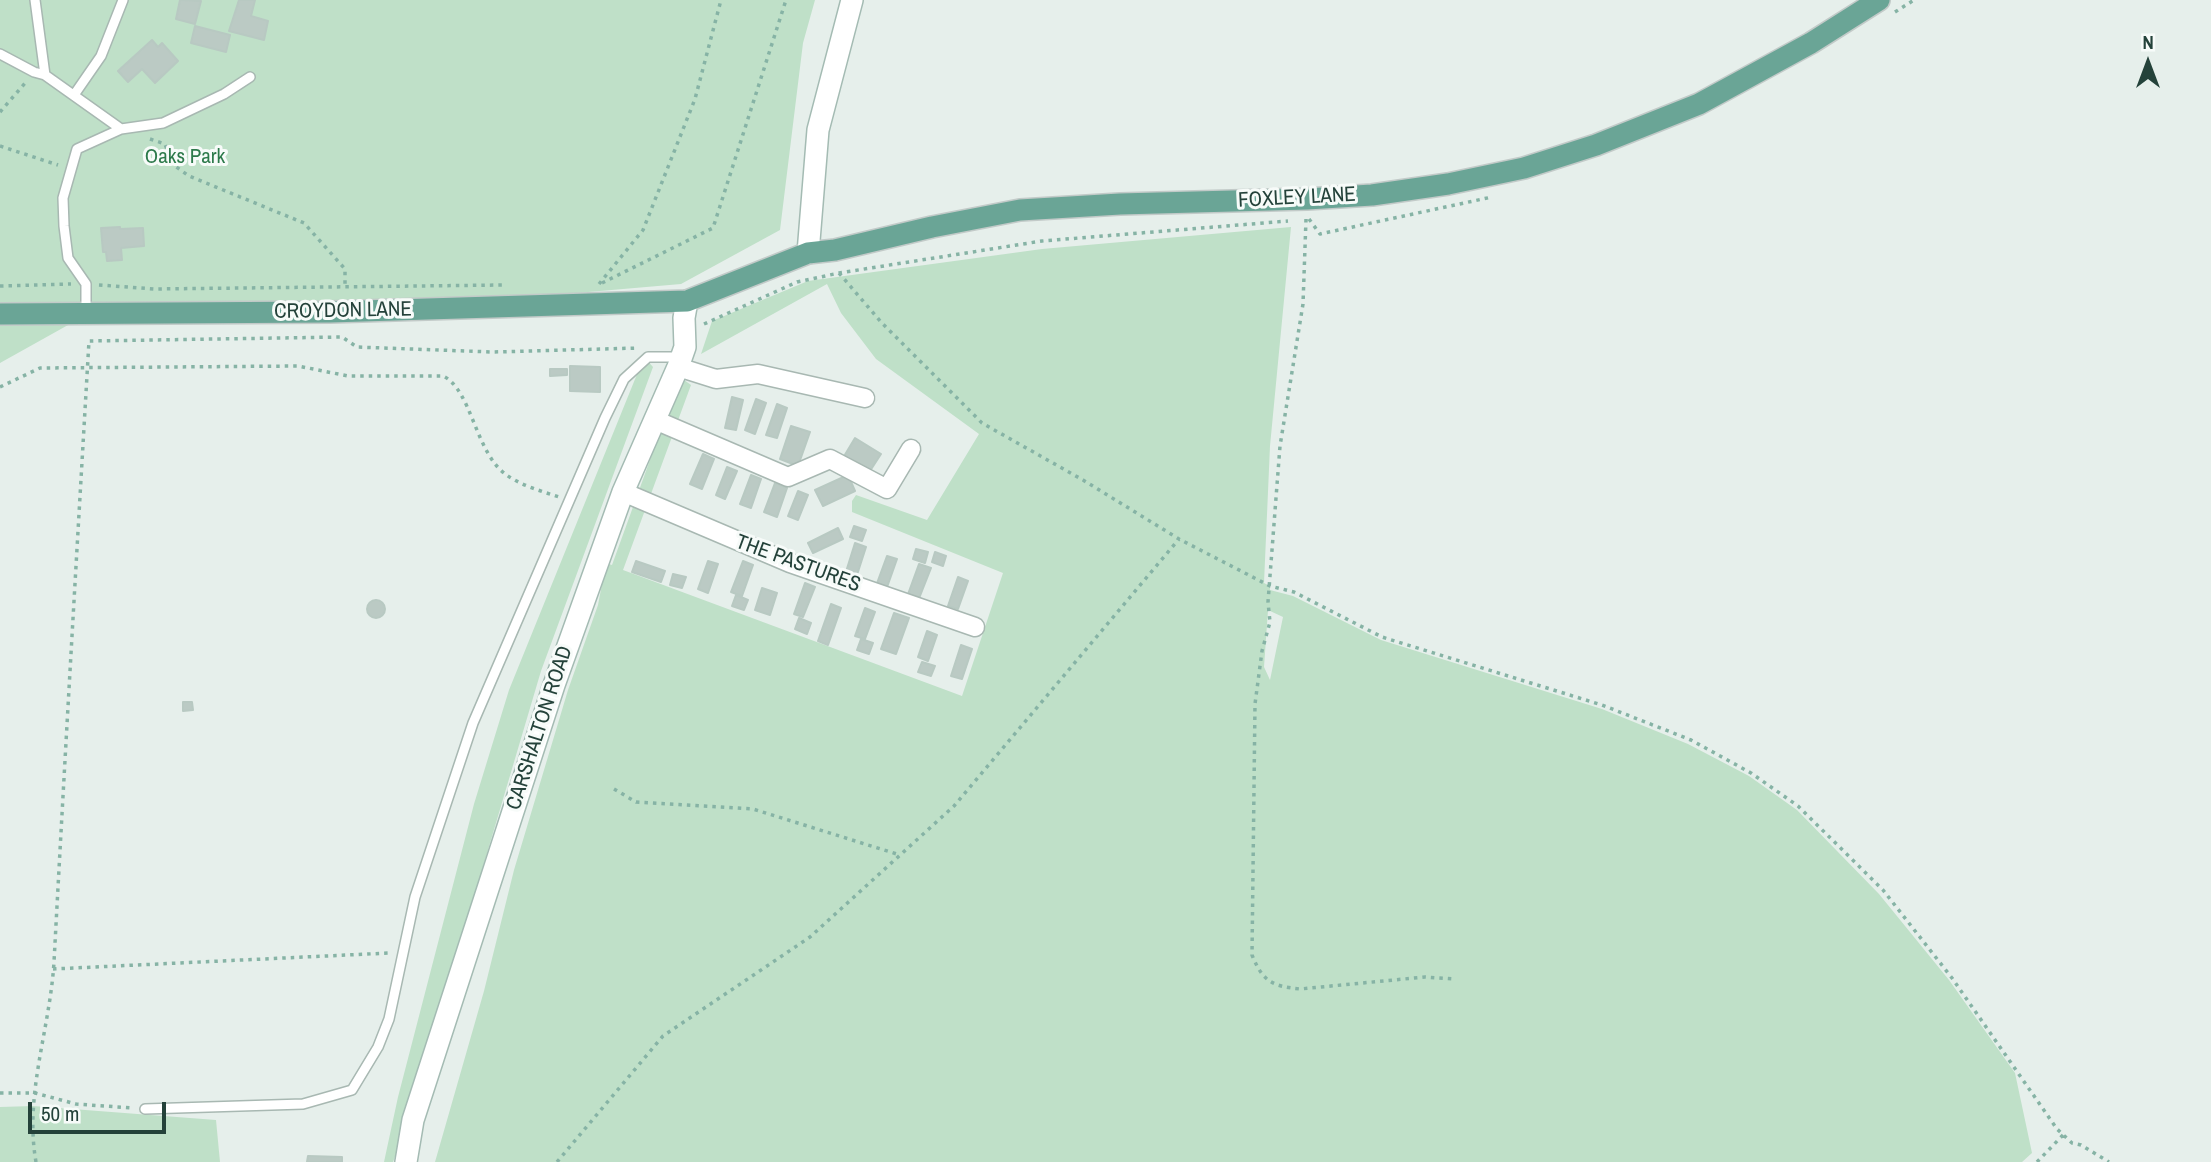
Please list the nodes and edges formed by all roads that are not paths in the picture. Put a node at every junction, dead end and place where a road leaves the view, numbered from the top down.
1 (35, 0) edge
2 (123, 0) edge
3 (852, 0) edge
4 (1880, 0) edge
5 (0, 54) edge
6 (45, 75) junction
7 (250, 77) dead end
8 (74, 95) junction
9 (121, 129) junction
10 (808, 253) junction
11 (687, 301) junction
12 (0, 314) edge
13 (86, 315) junction
14 (682, 357) junction
15 (865, 398) dead end
16 (655, 420) junction
17 (911, 449) dead end
18 (624, 492) junction
19 (975, 627) dead end
20 (145, 1109) road end
21 (406, 1162) edge

1 - 6 lane
2 - 8 lane
3 - 10 main road
4 - 10 main road, FOXLEY LANE
5 - 6 lane
6 - 8 lane
7 - 9 lane
8 - 9 lane
9 - 13 lane
10 - 11 main road, FOXLEY LANE
11 - 13 main road, CROYDON LANE
11 - 14 main road, CARSHALTON ROAD
12 - 13 main road, CROYDON LANE
14 - 15 street
14 - 16 main road, CARSHALTON ROAD
14 - 20 lane
16 - 17 street
16 - 18 main road, CARSHALTON ROAD
18 - 19 street, THE PASTURES
18 - 21 main road, CARSHALTON ROAD

